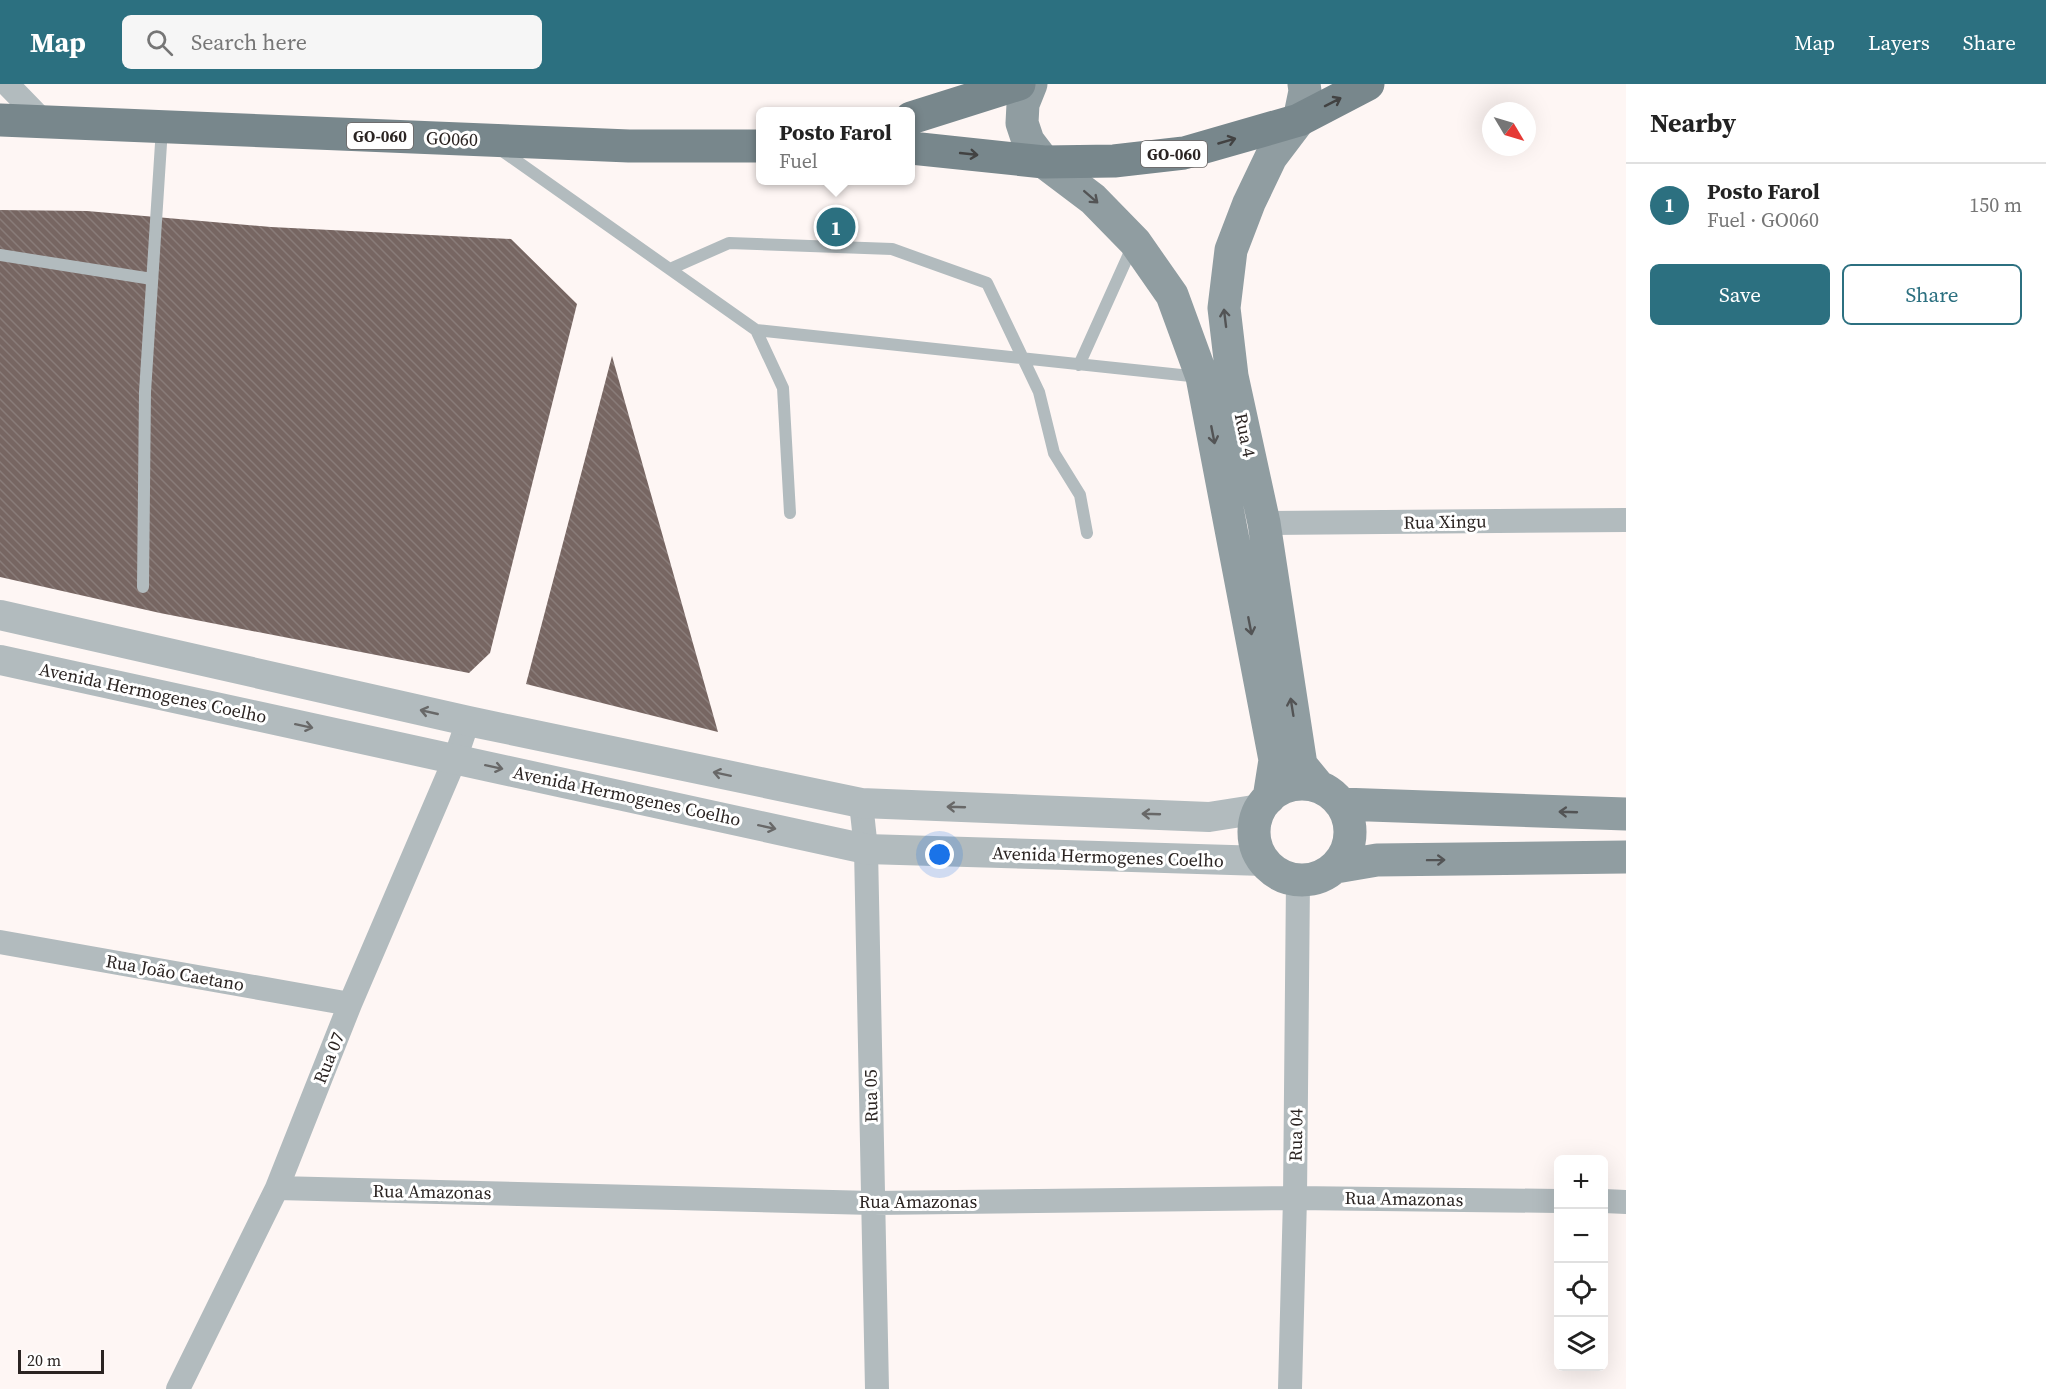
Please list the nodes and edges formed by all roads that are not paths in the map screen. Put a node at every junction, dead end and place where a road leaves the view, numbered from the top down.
1 (7, 84) edge
2 (1019, 84) edge
3 (1031, 84) edge
4 (1304, 84) edge
5 (1368, 84) edge
6 (915, 117) edge
7 (0, 120) edge
8 (1299, 120) junction
9 (44, 122) junction
10 (162, 127) junction
11 (487, 140) junction
12 (756, 146) edge
13 (915, 148) edge
14 (1044, 162) junction
15 (1135, 242) junction
16 (0, 255) edge
17 (670, 269) junction
18 (152, 279) junction
19 (756, 330) junction
20 (1025, 359) junction
21 (1079, 365) junction
22 (1217, 377) junction
23 (790, 513) dead end
24 (1626, 520) edge
25 (1264, 524) junction
26 (1087, 533) dead end
27 (143, 587) dead end
28 (0, 615) edge
29 (142, 647) junction
30 (0, 660) edge
31 (138, 690) junction
32 (468, 721) junction
33 (455, 759) junction
34 (1320, 785) junction
35 (861, 803) junction
36 (1264, 804) junction
37 (1626, 814) edge
38 (866, 849) junction
39 (1626, 857) edge
40 (1264, 861) junction
41 (1336, 867) junction
42 (1298, 880) junction
43 (0, 942) edge
44 (350, 1004) junction
45 (277, 1188) junction
46 (1295, 1198) junction
47 (1554, 1201) edge
48 (1608, 1202) edge
49 (1626, 1202) edge
50 (873, 1203) junction
51 (178, 1389) edge
52 (877, 1389) edge
53 (1290, 1389) edge

1 - 9 street
2 - 6 main road
3 - 14 main road
4 - 8 main road
8 -> 5 main road, GO-060
7 - 9 main road, GO060 / GO-060
14 -> 8 main road, GO-060
22 -> 8 main road, Rua 4
9 - 10 main road, GO060 / GO-060
10 - 11 main road, GO060 / GO-060
10 - 18 lane
11 - 12 main road, GO060 / GO-060
11 - 17 lane
13 -> 14 main road, GO-060
14 -> 15 main road
15 - 21 lane
15 - 22 main road
16 - 18 lane
17 - 19 lane
17 - 20 lane
18 - 27 lane
19 - 20 lane
19 - 23 lane
20 - 21 lane
20 - 26 lane
21 - 22 lane
22 - 25 main road, Rua 4
22 -> 36 main road, Rua 4
24 - 25 street, Rua Xingu
34 -> 25 main road, Rua 4
28 - 29 street
29 - 31 street
32 -> 29 street
30 - 31 street, Avenida Hermogenes Coelho
31 -> 33 street, Avenida Hermogenes Coelho
32 - 33 street, Rua 07
35 -> 32 street
33 -> 38 street, Avenida Hermogenes Coelho
33 - 44 street, Rua 07
34 - 36 main road
37 -> 34 main road
34 - 41 main road
36 -> 35 street
35 - 38 street, Rua 05
36 - 40 main road
38 - 40 street, Avenida Hermogenes Coelho
38 - 50 street, Rua 05
41 -> 39 main road
40 - 42 main road
41 - 42 main road
42 - 46 street, Rua 04
43 - 44 street, Rua João Caetano
44 - 45 street, Rua 07
45 - 50 street, Rua Amazonas
45 - 51 street, Rua 07
46 - 47 street, Rua Amazonas
46 - 50 street, Rua Amazonas
46 - 53 street, Rua 04
48 - 49 street
50 - 52 street, Rua 05

